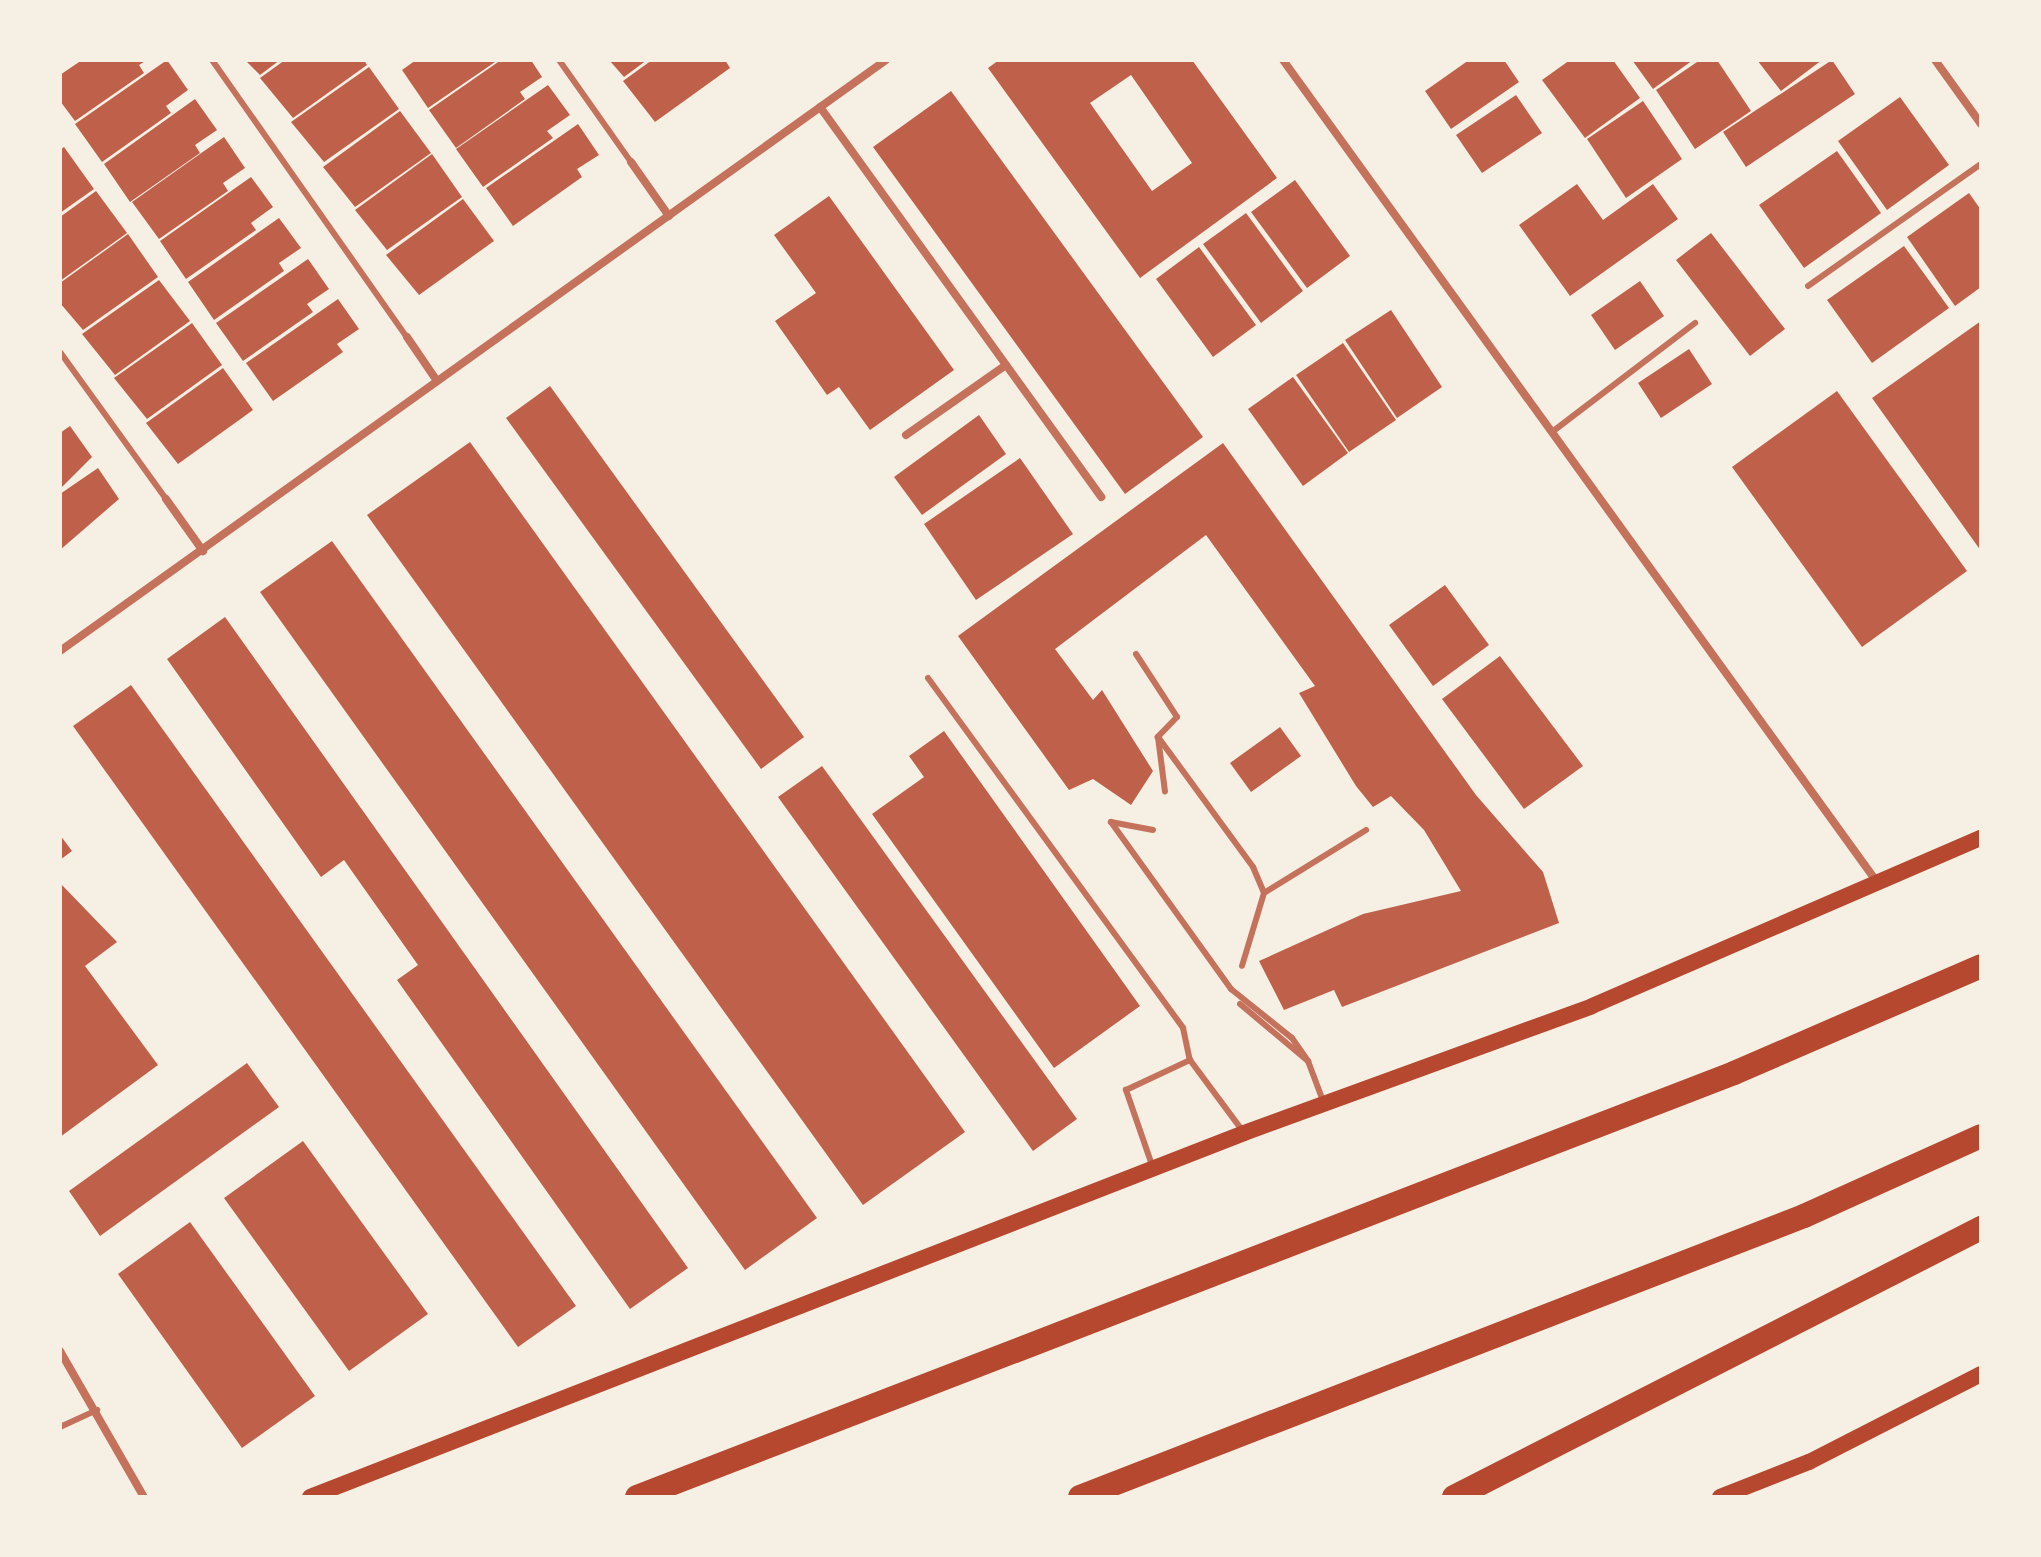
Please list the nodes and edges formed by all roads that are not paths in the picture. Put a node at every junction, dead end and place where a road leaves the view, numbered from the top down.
1 (212, 60) edge
2 (559, 60) edge
3 (886, 60) edge
4 (1283, 60) edge
5 (1935, 60) edge
6 (820, 107) junction
7 (1981, 124) edge
8 (631, 162) joint
9 (1981, 164) edge
10 (669, 216) junction
11 (1808, 286) dead end
12 (1695, 323) dead end
13 (407, 337) joint
14 (60, 352) edge
15 (1006, 365) junction
16 (437, 381) junction
17 (1552, 432) junction
18 (906, 435) dead end
19 (1101, 497) dead end
20 (166, 499) joint
21 (203, 551) junction
22 (60, 651) edge
23 (1136, 654) dead end
24 (928, 678) dead end
25 (1158, 737) junction
26 (1165, 792) dead end
27 (1153, 830) dead end
28 (1366, 830) dead end
29 (1981, 838) edge
30 (1880, 885) junction
31 (1264, 893) junction
32 (1242, 966) dead end
33 (1981, 966) edge
34 (1240, 1004) dead end
35 (1190, 1060) junction
36 (1308, 1061) junction
37 (1324, 1104) junction
38 (1244, 1133) junction
39 (1981, 1136) edge
40 (1154, 1168) junction
41 (1981, 1228) edge
42 (60, 1351) edge
43 (1981, 1374) edge
44 (97, 1410) junction
45 (60, 1427) edge
46 (144, 1497) edge
47 (310, 1497) edge
48 (637, 1497) edge
49 (1080, 1497) edge
50 (1454, 1497) edge
51 (1720, 1497) edge

1 - 13 lane
2 - 8 lane
3 - 6 street
4 - 17 street
5 - 7 street
6 - 10 street
6 - 15 street
8 - 10 street
9 - 11 lane
10 - 16 street
12 - 17 lane
13 - 16 street
14 - 20 lane
15 - 18 street
15 - 19 street
16 - 21 street
17 - 30 street
20 - 21 street
21 - 22 street
23 - 25 lane
24 - 35 lane
25 - 26 lane
25 - 31 lane
27 - 36 lane
28 - 31 lane
29 - 30 main road
30 - 37 main road
31 - 32 lane
33 - 48 highway
34 - 36 lane
35 - 38 lane
35 - 40 lane
36 - 37 lane
37 - 38 main road
38 - 40 main road
39 - 49 highway
40 - 47 main road
41 - 50 highway
42 - 44 street
43 - 51 main road
44 - 45 lane
44 - 46 street

